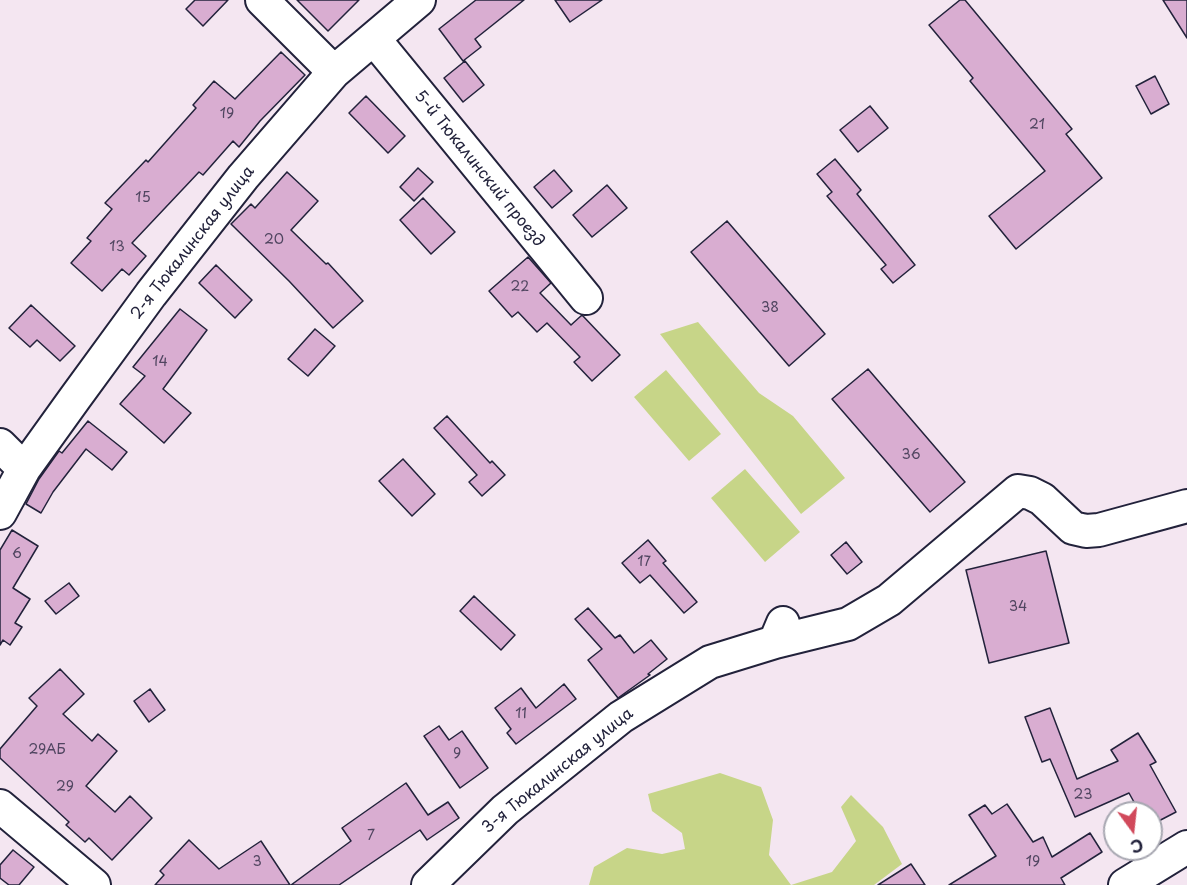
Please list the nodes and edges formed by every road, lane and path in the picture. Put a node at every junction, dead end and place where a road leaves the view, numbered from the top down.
1 (262, 0) edge
2 (419, 0) edge
3 (374, 39) junction
4 (334, 72) junction
5 (586, 298) dead end
6 (0, 445) edge
7 (24, 469) junction
8 (1187, 506) edge
9 (0, 513) edge
10 (0, 806) edge
11 (1187, 846) edge
12 (94, 885) edge
13 (428, 885) edge
14 (1125, 885) edge

1 - 4 street
2 - 3 street, 2-я Тюкалинская улица
3 - 4 street, 2-я Тюкалинская улица
3 - 5 street, 5-й Тюкалинский проезд
4 - 7 street, 2-я Тюкалинская улица
6 - 7 street
7 - 9 street, 2-я Тюкалинская улица
8 - 13 street, 3-я Тюкалинская улица
10 - 12 street
11 - 14 street

